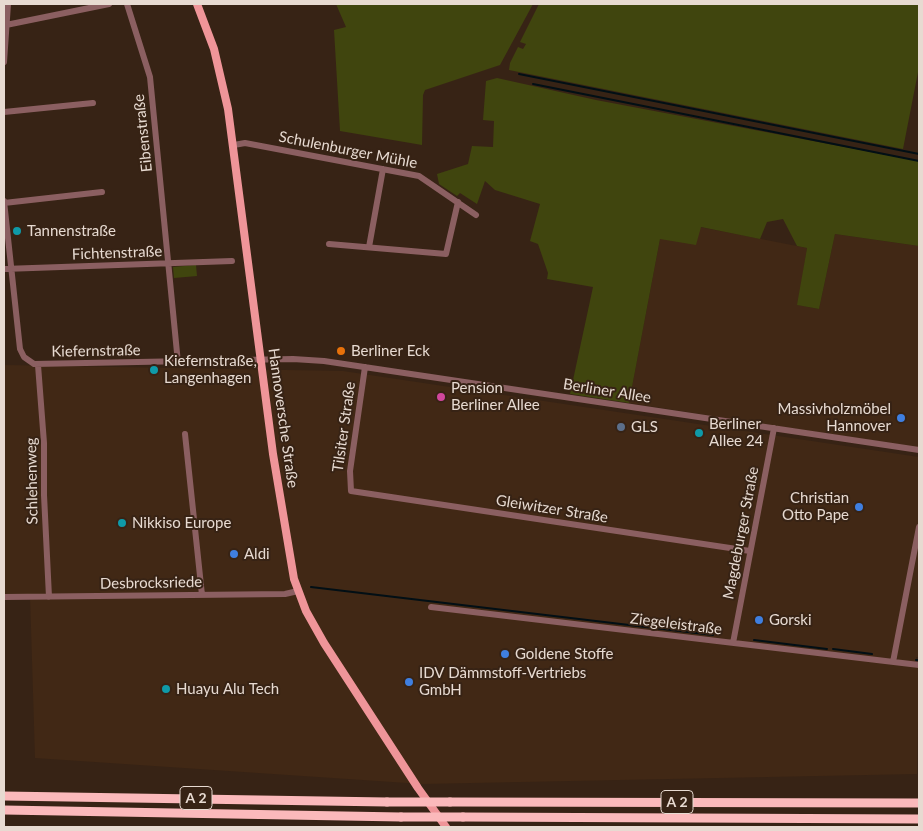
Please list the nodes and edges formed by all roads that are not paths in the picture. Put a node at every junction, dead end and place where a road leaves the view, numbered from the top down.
1 (8, 4) edge
2 (109, 4) edge
3 (127, 4) edge
4 (197, 4) edge
5 (6, 25) junction
6 (4, 62) edge
7 (93, 102) dead end
8 (4, 112) edge
9 (234, 145) junction
10 (383, 169) junction
11 (102, 192) dead end
12 (4, 202) edge
13 (458, 202) junction
14 (476, 215) dead end
15 (329, 244) dead end
16 (369, 247) junction
17 (232, 261) dead end
18 (169, 264) junction
19 (7, 269) edge
20 (261, 360) junction
21 (178, 363) junction
22 (38, 365) junction
23 (365, 367) junction
24 (774, 428) junction
25 (185, 434) dead end
26 (919, 450) edge
27 (350, 491) joint
28 (919, 527) edge
29 (750, 552) junction
30 (298, 591) junction
31 (202, 595) junction
32 (4, 597) edge
33 (49, 597) junction
34 (431, 607) dead end
35 (732, 643) junction
36 (893, 662) junction
37 (919, 665) edge
38 (4, 796) edge
39 (919, 803) edge
40 (4, 810) edge
41 (919, 819) edge
42 (446, 827) edge

1 - 5 street
2 - 5 street
3 - 18 street, Eibenstraße
4 - 9 main road, Hannoversche Straße
5 - 6 street
7 - 8 street
9 - 10 street, Schulenburger Mühle
9 - 20 main road, Hannoversche Straße
10 - 13 street, Schulenburger Mühle
10 - 16 street
11 - 12 street
12 - 19 street
13 - 14 street, Schulenburger Mühle
13 - 16 street
15 - 16 street
17 - 18 street, Fichtenstraße
18 - 19 street, Fichtenstraße
18 - 21 street, Eibenstraße
19 - 22 street, Kiefernstraße
20 - 21 street, Kiefernstraße
20 - 23 street, Berliner Allee
20 - 30 main road, Hannoversche Straße
21 - 22 street, Kiefernstraße
22 - 33 street, Schlehenweg
23 - 24 street, Berliner Allee
23 - 27 street, Tilsiter Straße
24 - 26 street, Berliner Allee
24 - 29 street, Magdeburger Straße
25 - 31 street
27 - 29 street, Gleiwitzer Straße
28 - 36 street
29 - 35 street, Magdeburger Straße
30 - 31 street, Desbrocksriede
30 - 42 main road, Hannoversche Straße
31 - 33 street, Desbrocksriede
32 - 33 street, Desbrocksriede
34 - 35 street, Ziegeleistraße
35 - 36 street, Ziegeleistraße
36 - 37 street, Ziegeleistraße
38 - 39 highway, A 2, bridge
40 - 41 highway, A 2, bridge

